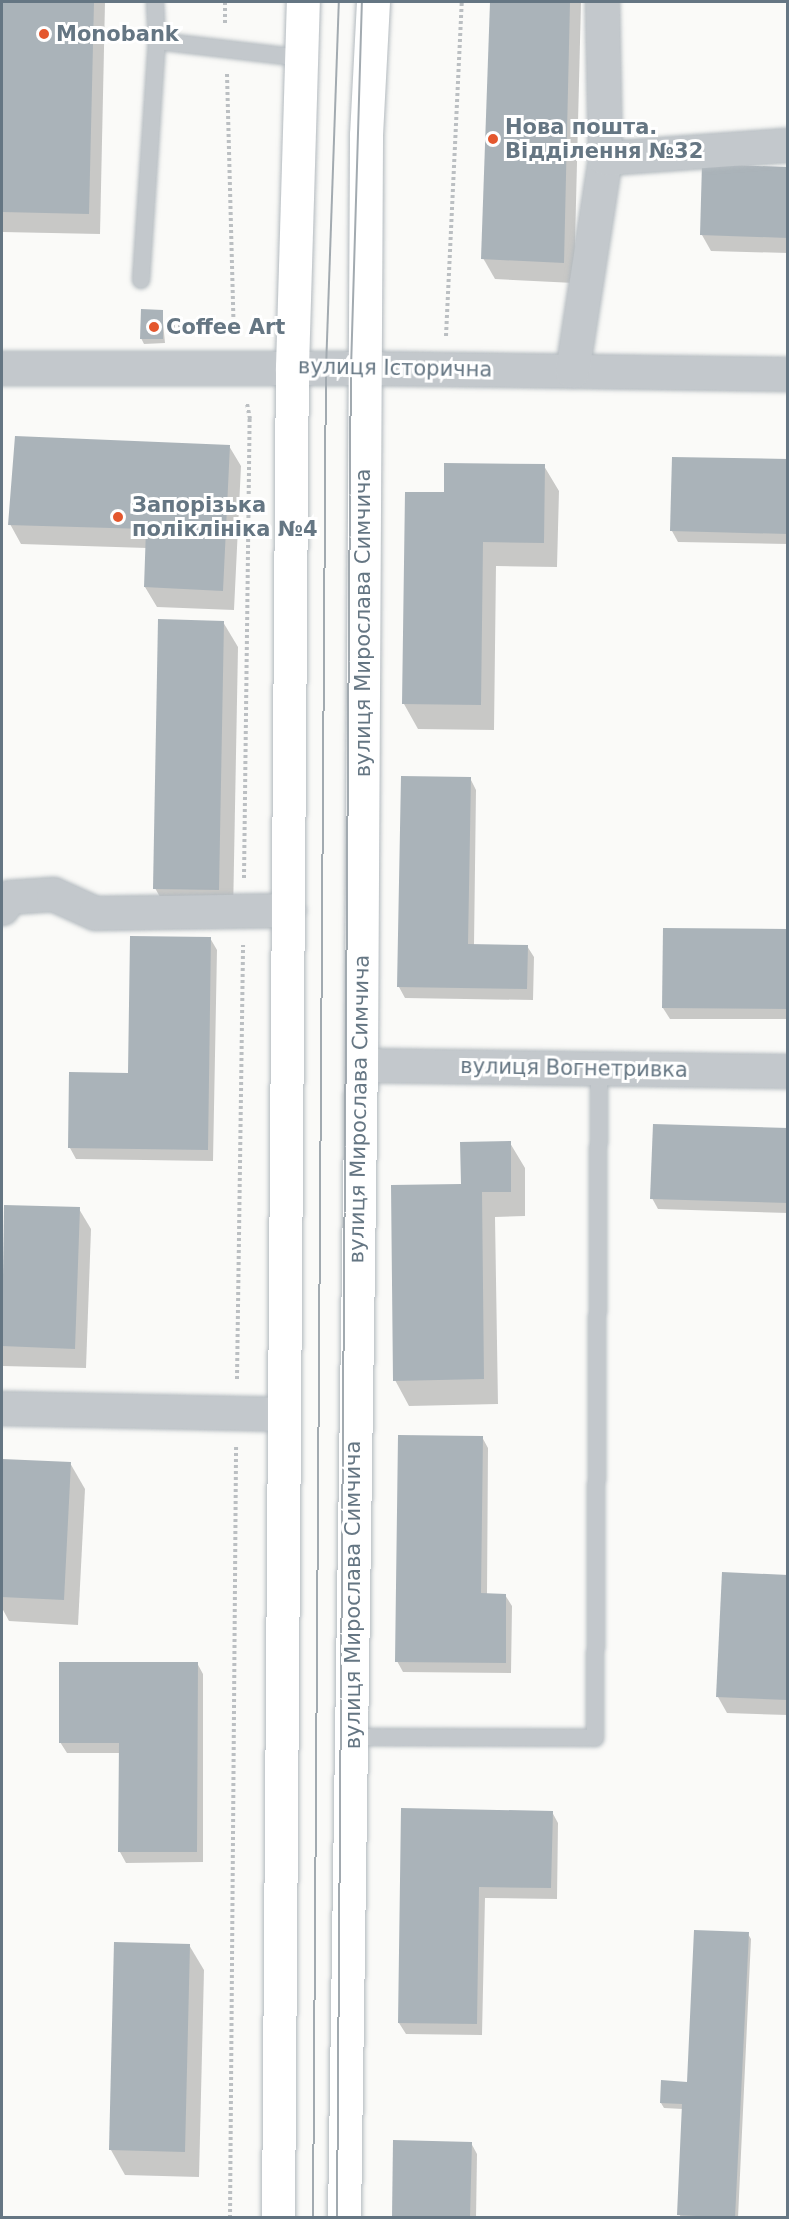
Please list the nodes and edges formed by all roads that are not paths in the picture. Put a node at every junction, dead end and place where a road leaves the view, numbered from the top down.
1 (155, 2) edge
2 (303, 2) edge
3 (373, 2) edge
4 (602, 2) edge
5 (157, 41) junction
6 (301, 58) junction
7 (788, 145) edge
8 (605, 158) junction
9 (141, 280) dead end
10 (292, 367) junction
11 (2, 368) edge
12 (365, 368) junction
13 (572, 371) junction
14 (788, 374) edge
15 (2, 908) edge
16 (289, 910) junction
17 (361, 1065) junction
18 (599, 1068) junction
19 (788, 1071) edge
20 (2, 1408) edge
21 (284, 1414) junction
22 (352, 1737) junction
23 (278, 2217) edge
24 (344, 2217) edge

1 - 5 lane
2 - 6 street
3 - 12 street, вулиця Мирослава Симчича
4 - 8 street
5 - 6 lane
5 - 9 lane
6 - 10 street
7 - 8 street
8 - 13 street
10 - 11 street, вулиця Історична
10 - 12 street, вулиця Історична
10 - 16 street
12 - 13 street, вулиця Історична
12 - 17 street, вулиця Мирослава Симчича
13 - 14 street, вулиця Історична
15 - 16 street
16 - 21 street
17 - 18 street, вулиця Вогнетривка
17 - 22 street, вулиця Мирослава Симчича
18 - 19 street, вулиця Вогнетривка
18 - 22 lane
20 - 21 street
21 - 23 street
22 - 24 street, вулиця Мирослава Симчича

